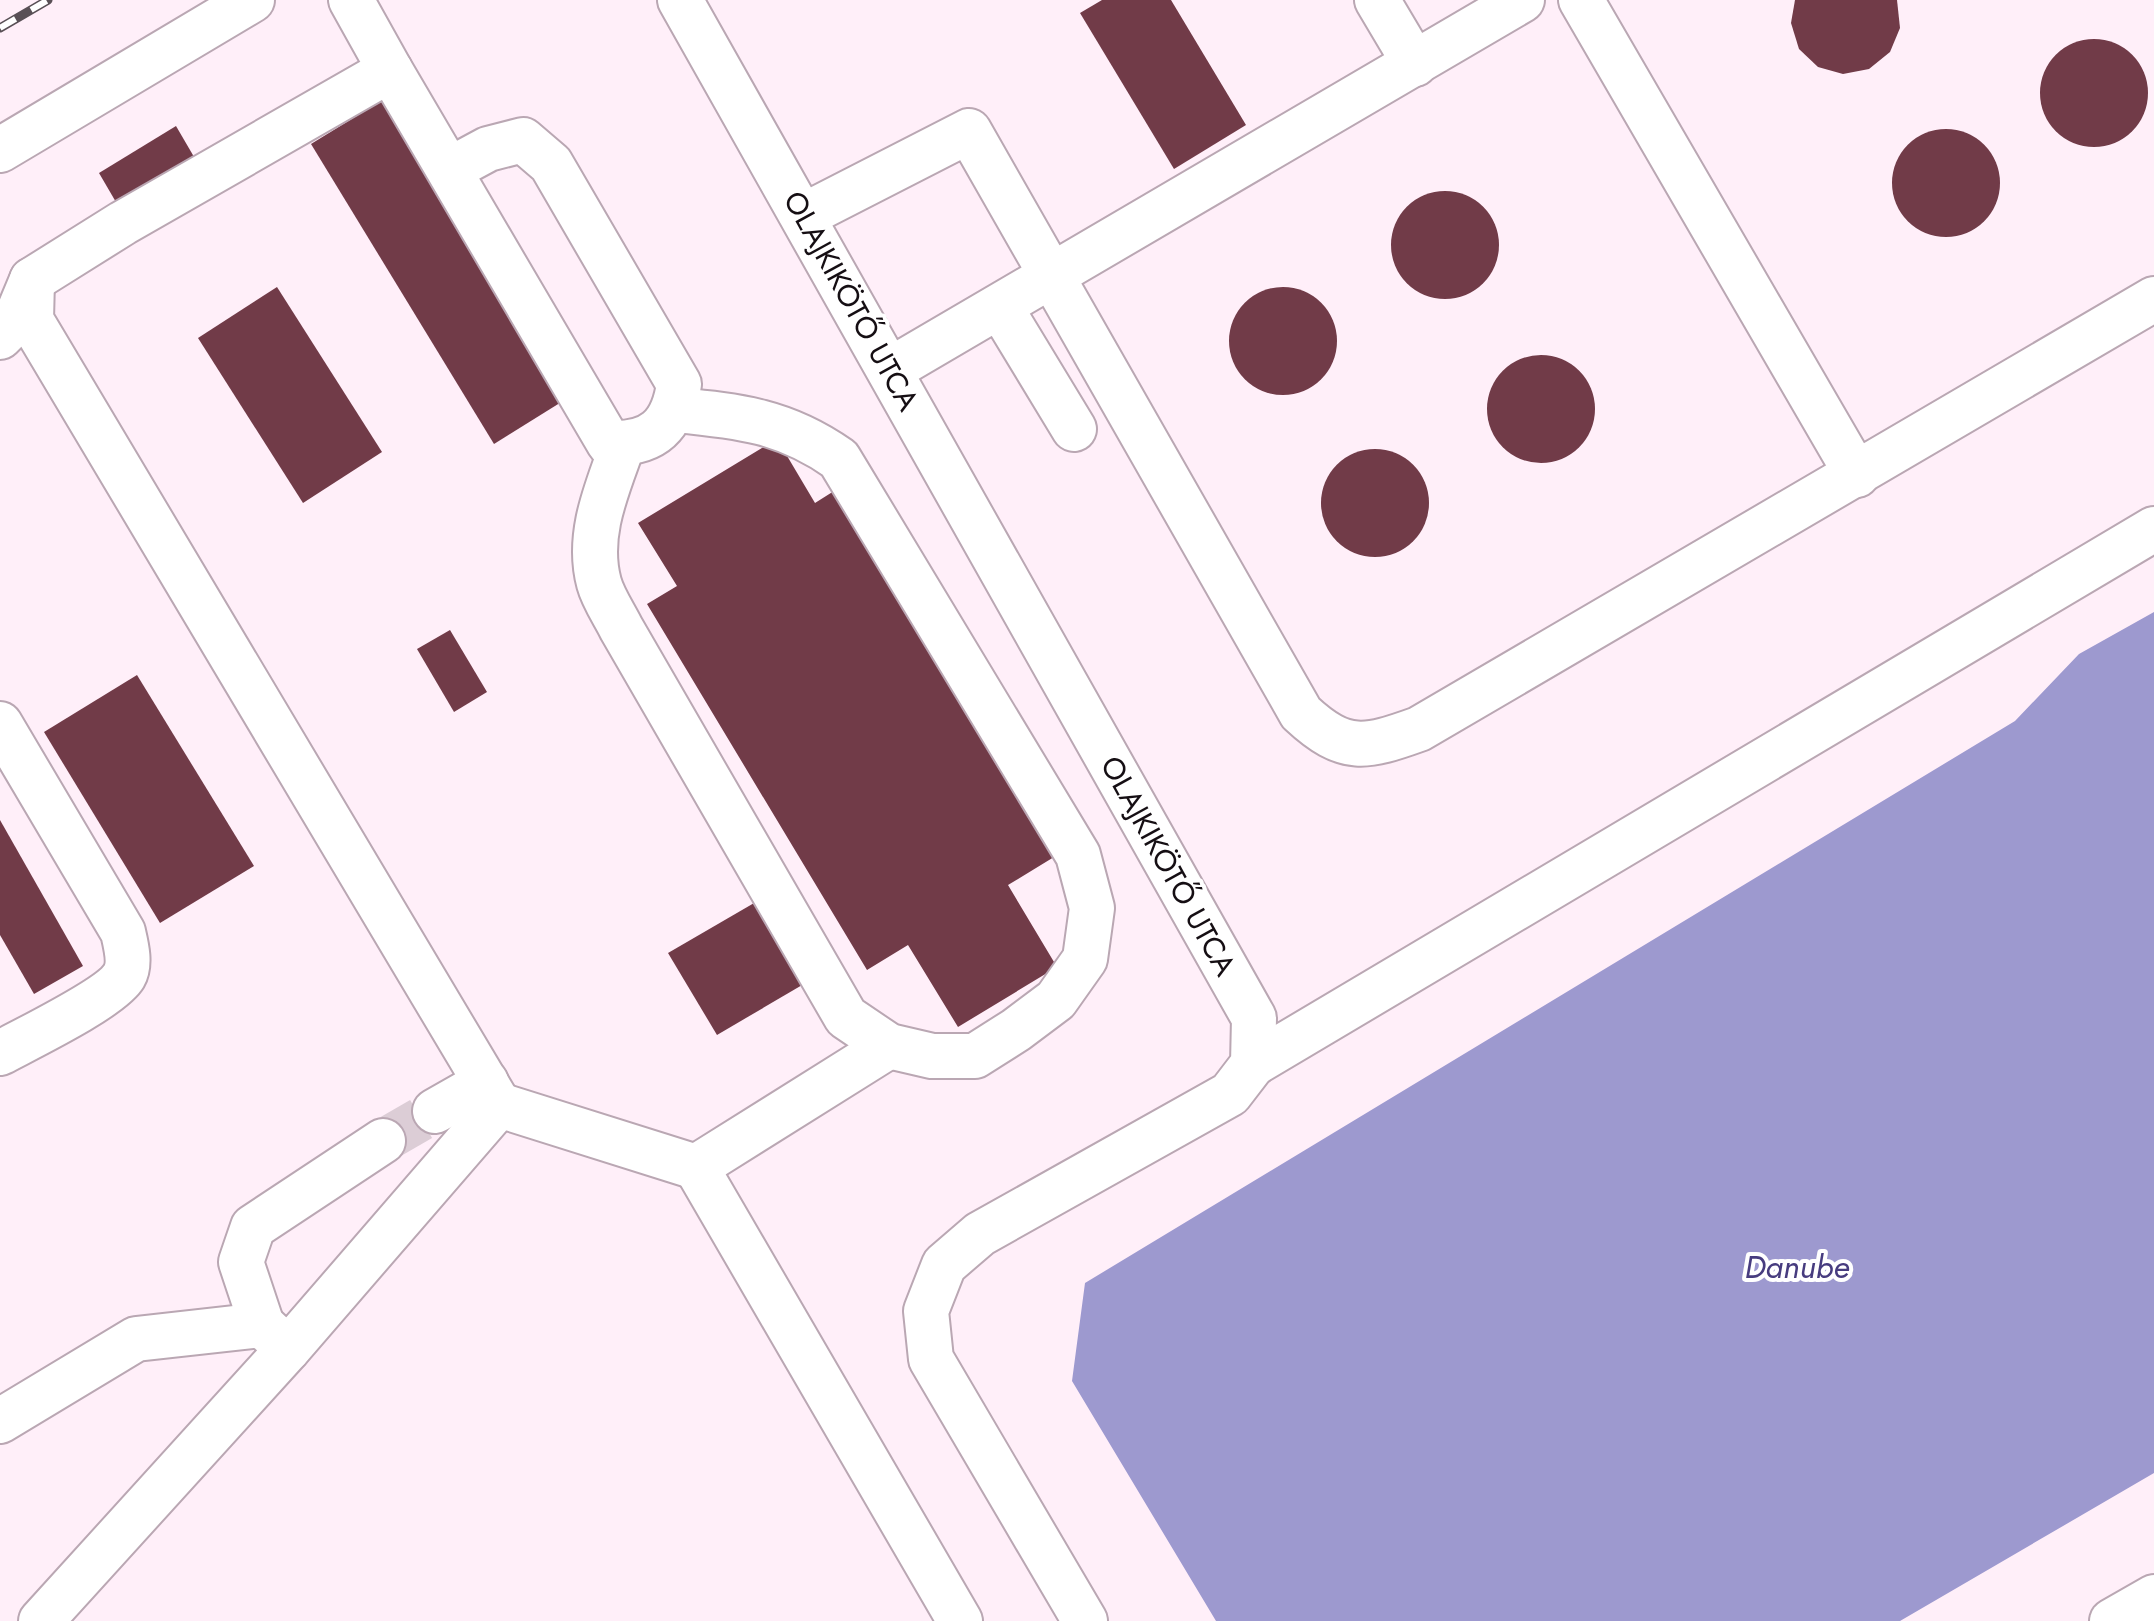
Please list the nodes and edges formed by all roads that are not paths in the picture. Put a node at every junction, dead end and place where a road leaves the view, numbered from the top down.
1 (252, 0) edge
2 (351, 0) edge
3 (680, 0) edge
4 (1377, 0) edge
5 (1522, 0) edge
6 (1581, 0) edge
7 (1415, 64) junction
8 (390, 70) junction
9 (0, 150) edge
10 (449, 170) junction
11 (803, 216) junction
12 (1052, 277) junction
13 (32, 280) junction
14 (2154, 299) edge
15 (1000, 307) junction
16 (0, 337) edge
17 (890, 370) junction
18 (676, 410) junction
19 (1074, 429) dead end
20 (623, 444) junction
21 (1857, 475) junction
22 (2154, 529) edge
23 (0, 724) edge
24 (889, 1046) junction
25 (0, 1053) edge
26 (1253, 1064) junction
27 (492, 1094) junction
28 (435, 1111) tunnel mouth
29 (383, 1141) tunnel mouth
30 (696, 1167) junction
31 (275, 1337) junction
32 (0, 1421) edge
33 (2154, 1597) edge
34 (41, 1621) edge
35 (960, 1621) edge
36 (1085, 1621) edge
37 (2112, 1621) edge

1 - 9 street
2 - 8 street
3 - 11 street, OLAJKIKÖTŐ UTCA
4 - 7 street
5 - 7 street
6 - 21 street
7 - 12 street
8 - 10 street
8 - 13 street
10 - 18 street
10 - 20 street
11 - 12 street
11 - 17 street, OLAJKIKÖTŐ UTCA
12 - 15 street
12 - 21 street
13 - 16 street
13 - 27 street
14 - 21 street
15 - 17 street
15 - 19 street
17 - 26 street, OLAJKIKÖTŐ UTCA
18 - 20 street
18 - 24 street
20 - 24 street
22 - 26 street
23 - 25 street
24 - 30 street
26 - 36 street
27 - 28 street
27 - 30 street
27 - 31 street
29 - 31 street
30 - 35 street
31 - 32 street
31 - 34 street
33 - 37 street

